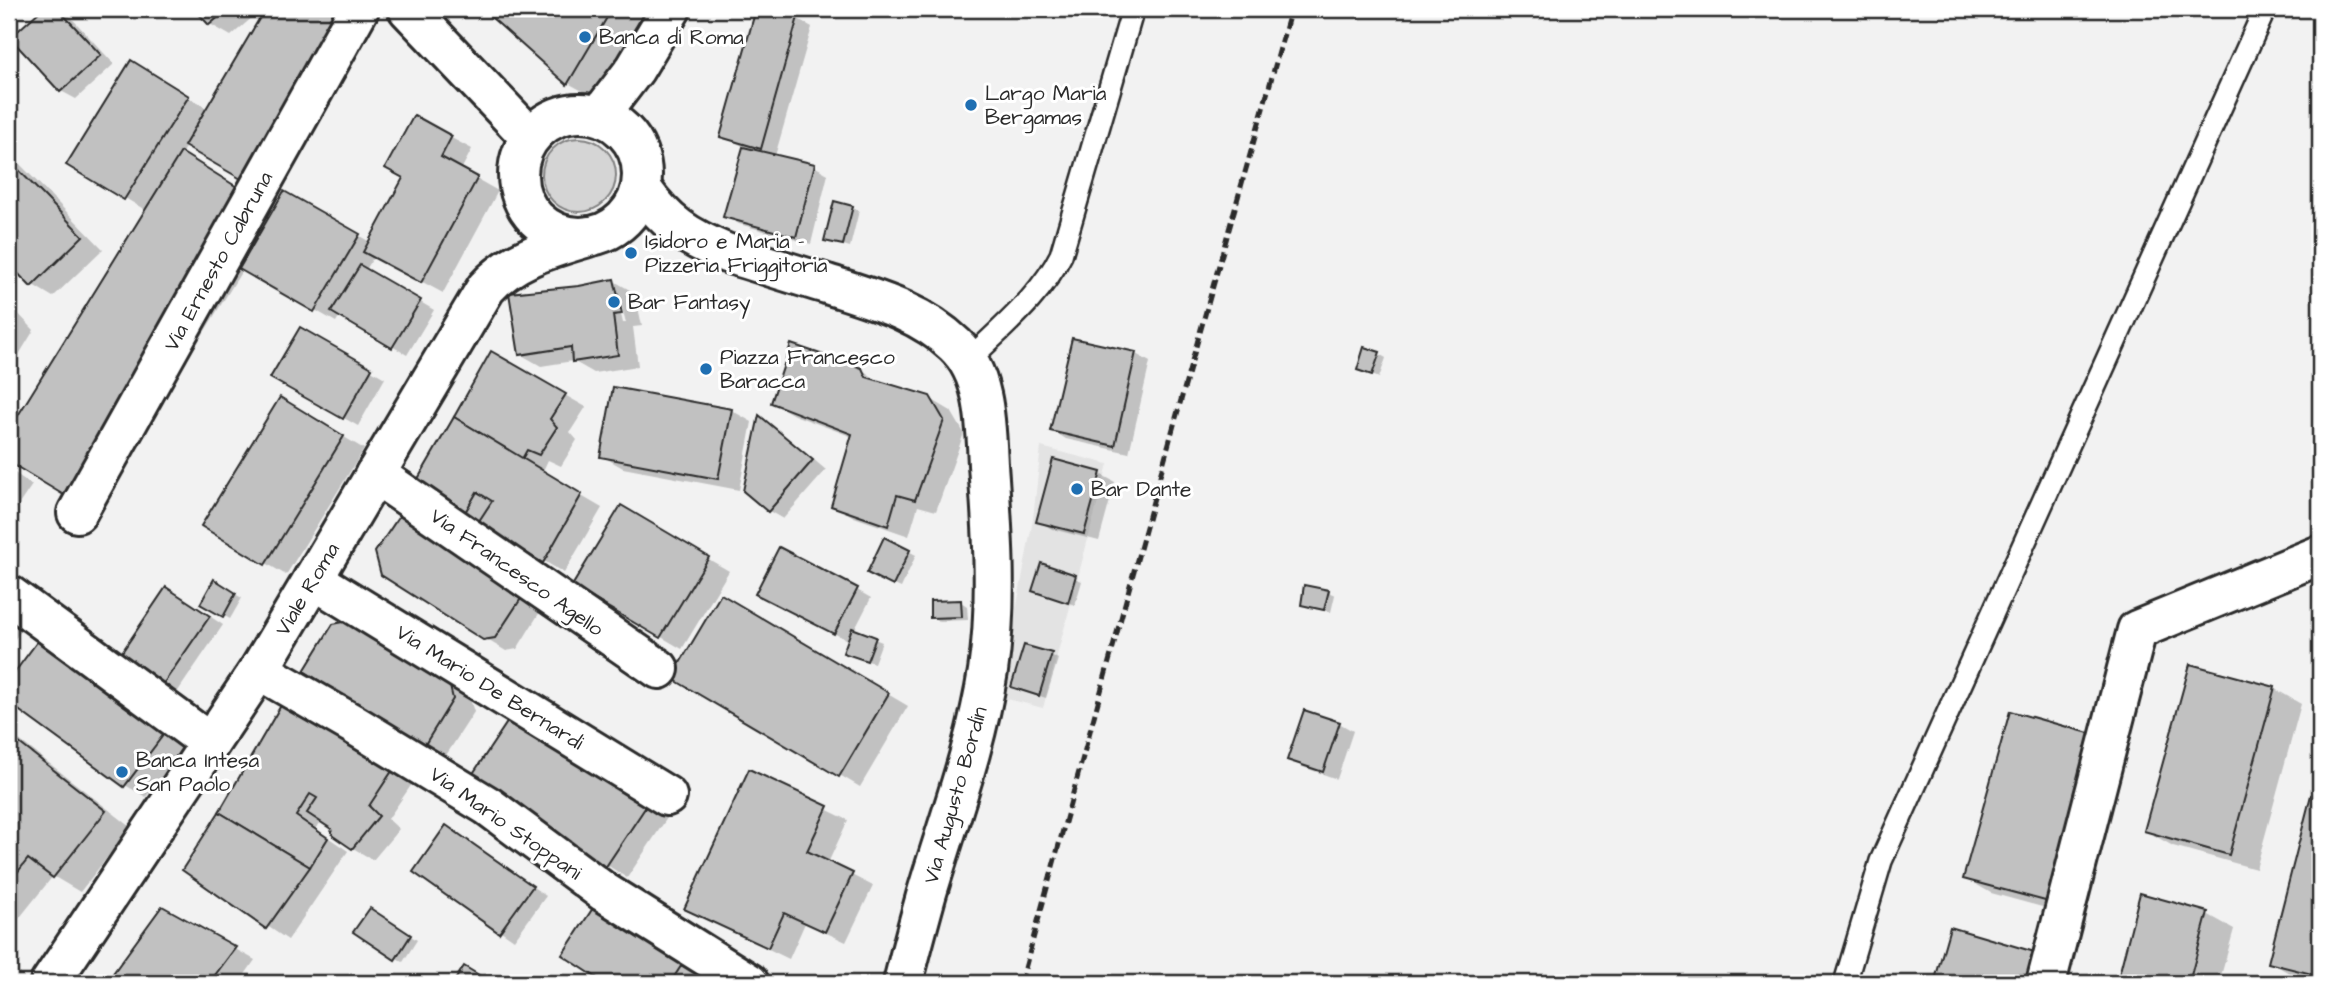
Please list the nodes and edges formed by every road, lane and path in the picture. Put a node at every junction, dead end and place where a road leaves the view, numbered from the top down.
1 (359, 9) edge
2 (408, 9) edge
3 (671, 9) edge
4 (1133, 9) edge
5 (2265, 9) edge
6 (600, 115) junction
7 (530, 137) junction
8 (642, 189) junction
9 (683, 233) junction
10 (597, 235) junction
11 (969, 360) junction
12 (375, 474) junction
13 (77, 513) dead end
14 (2320, 555) edge
15 (313, 579) junction
16 (9, 595) edge
17 (659, 669) dead end
18 (259, 670) junction
19 (210, 743) junction
20 (667, 796) dead end
21 (50, 983) edge
22 (749, 983) edge
23 (903, 983) edge
24 (1845, 983) edge
25 (2046, 983) edge

1 - 13 street, Via Ernesto Cabruna
2 - 7 street
3 - 6 street
4 - 11 lane
5 - 24 lane
6 - 7 street
6 - 8 street
7 - 10 street
8 - 9 street
8 - 10 street, Viale Roma
9 - 10 street
9 - 11 street
10 - 12 street, Viale Roma
11 - 23 street, Via Augusto Bordin
12 - 15 street, Viale Roma
12 - 17 street, Via Francesco Agello
14 - 25 street
15 - 18 street, Viale Roma
15 - 20 street, Via Mario De Bernardi
16 - 19 street
18 - 19 street, Viale Roma
18 - 22 street, Via Mario Stoppani
19 - 21 street, Viale Roma

